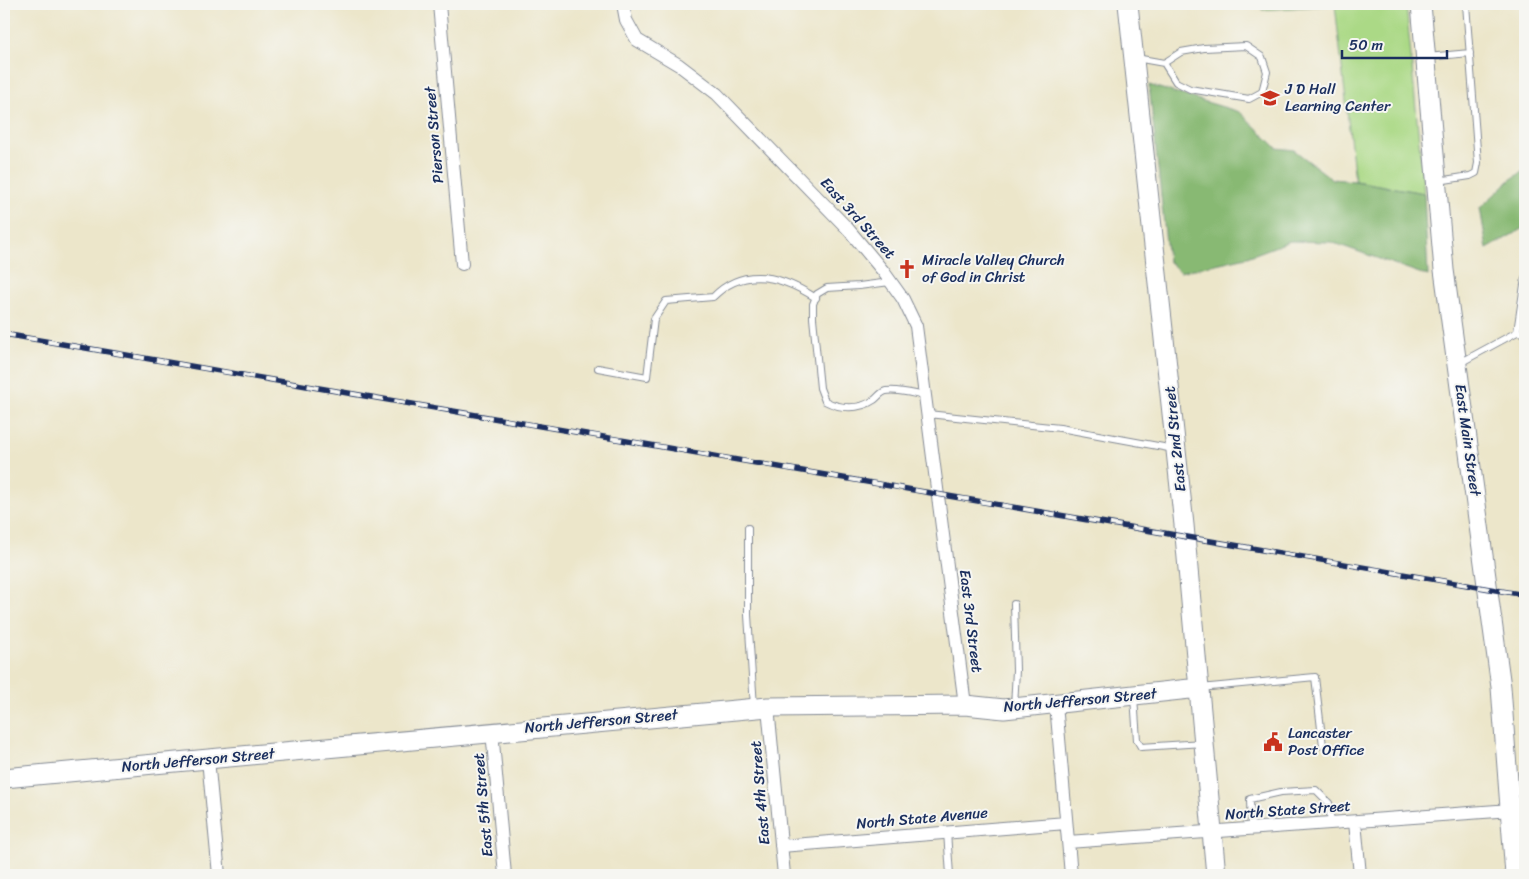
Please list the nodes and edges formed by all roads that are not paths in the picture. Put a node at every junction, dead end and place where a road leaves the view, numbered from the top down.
1 (438, 4) edge
2 (623, 4) edge
3 (1128, 4) edge
4 (1421, 4) edge
5 (1466, 4) edge
6 (1470, 53) junction
7 (1426, 57) junction
8 (1135, 58) junction
9 (1164, 63) junction
10 (1437, 181) junction
11 (462, 264) dead end
12 (1525, 278) edge
13 (891, 282) junction
14 (816, 298) junction
15 (1516, 332) junction
16 (1525, 333) edge
17 (1457, 365) junction
18 (598, 368) dead end
19 (925, 396) junction
20 (928, 414) junction
21 (1176, 450) junction
22 (748, 528) dead end
23 (1014, 604) dead end
24 (1199, 688) junction
25 (1134, 695) junction
26 (1056, 704) junction
27 (965, 705) junction
28 (761, 707) junction
29 (1014, 708) junction
30 (492, 731) junction
31 (1204, 743) junction
32 (1323, 746) dead end
33 (208, 759) junction
34 (4, 778) edge
35 (1518, 809) edge
36 (1355, 822) junction
37 (1066, 823) junction
38 (1331, 824) junction
39 (1251, 829) junction
40 (1212, 831) junction
41 (947, 832) junction
42 (1068, 842) junction
43 (781, 846) junction
44 (218, 875) edge
45 (505, 875) edge
46 (784, 875) edge
47 (950, 875) edge
48 (1071, 875) edge
49 (1216, 875) edge
50 (1360, 875) edge
51 (1515, 875) edge

1 - 11 street, Pierson Street
2 - 13 street, East 3rd Street
3 - 8 street, East 2nd Street
4 - 7 street, East Main Street
5 - 6 lane
6 - 7 lane
6 - 10 lane
7 - 10 street, East Main Street
8 - 9 lane
8 - 21 street, East 2nd Street
9 - 9 lane
10 - 17 street, East Main Street
12 - 15 lane
13 - 14 lane
13 - 19 street, East 3rd Street
14 - 18 lane
14 - 19 lane
15 - 16 lane
15 - 17 lane
17 - 35 street, East Main Street
19 - 20 street, East 3rd Street
20 - 21 lane
20 - 27 street, East 3rd Street
21 - 24 street, East 2nd Street
22 - 28 lane
23 - 29 lane
24 - 25 street, North Jefferson Street
24 - 31 street, East 2nd Street
24 - 32 lane
25 - 26 street, North Jefferson Street
25 - 31 lane
26 - 29 street, North Jefferson Street
26 - 37 street
27 - 28 street, North Jefferson Street
27 - 29 street, North Jefferson Street
28 - 30 street, North Jefferson Street
28 - 43 street, East 4th Street
30 - 33 street, North Jefferson Street
30 - 45 street, East 5th Street
31 - 40 street, East 2nd Street
33 - 34 street, North Jefferson Street
33 - 44 street
35 - 36 street, North State Street
35 - 51 street, East Main Street
36 - 38 street, North State Street
36 - 50 street
37 - 41 street, North State Avenue
37 - 42 street
38 - 39 street, North State Street
38 - 39 lane
39 - 40 street, North State Street
40 - 42 street, North State Street
40 - 49 street, East 2nd Street
41 - 43 street, North State Avenue
41 - 47 lane
42 - 48 street
43 - 46 street, East 4th Street

